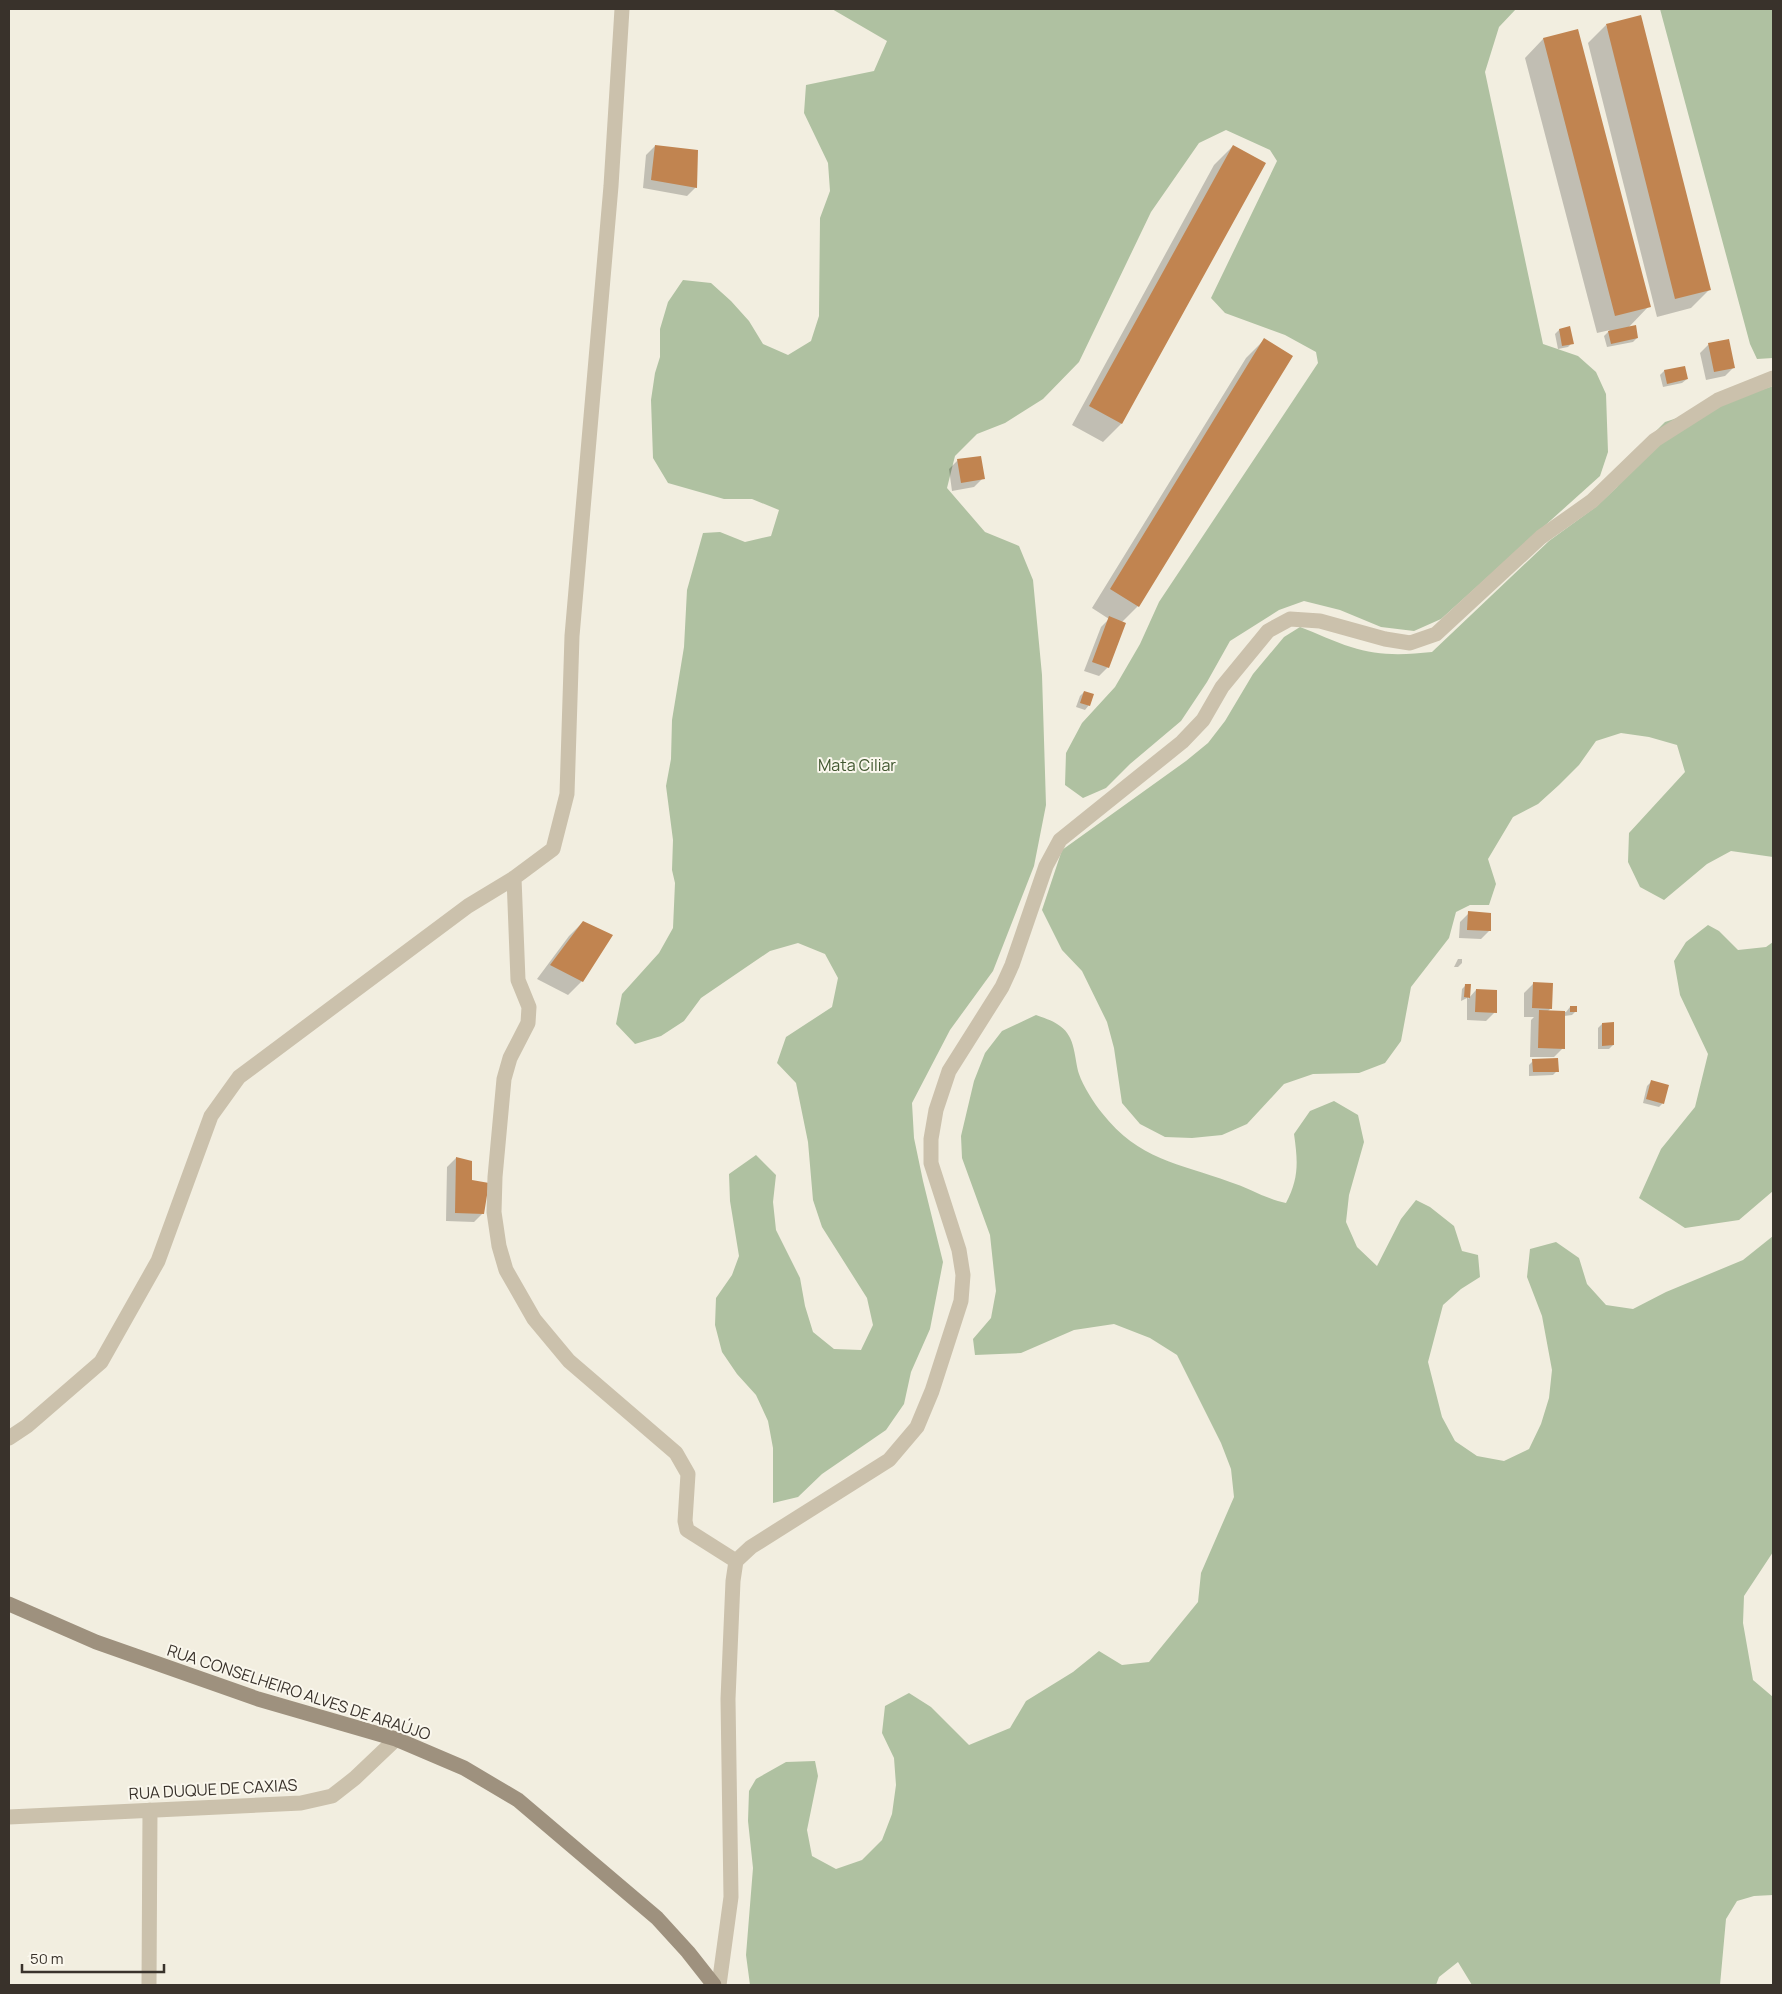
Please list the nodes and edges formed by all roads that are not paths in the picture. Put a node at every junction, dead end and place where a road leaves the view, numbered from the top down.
1 (622, 9) edge
2 (1773, 378) edge
3 (514, 878) junction
4 (9, 1438) edge
5 (736, 1561) junction
6 (9, 1604) edge
7 (396, 1739) junction
8 (150, 1810) junction
9 (9, 1817) edge
10 (149, 1985) edge
11 (714, 1985) edge
12 (719, 1985) edge

1 - 3 street
2 - 5 street
3 - 4 street
3 - 5 street
5 - 12 street
6 - 7 street, RUA CONSELHEIRO ALVES DE ARAÚJO
7 - 8 street, RUA DUQUE DE CAXIAS
7 - 11 street, RUA CONSELHEIRO ALVES DE ARAÚJO
8 - 9 street, RUA DUQUE DE CAXIAS
8 - 10 street

